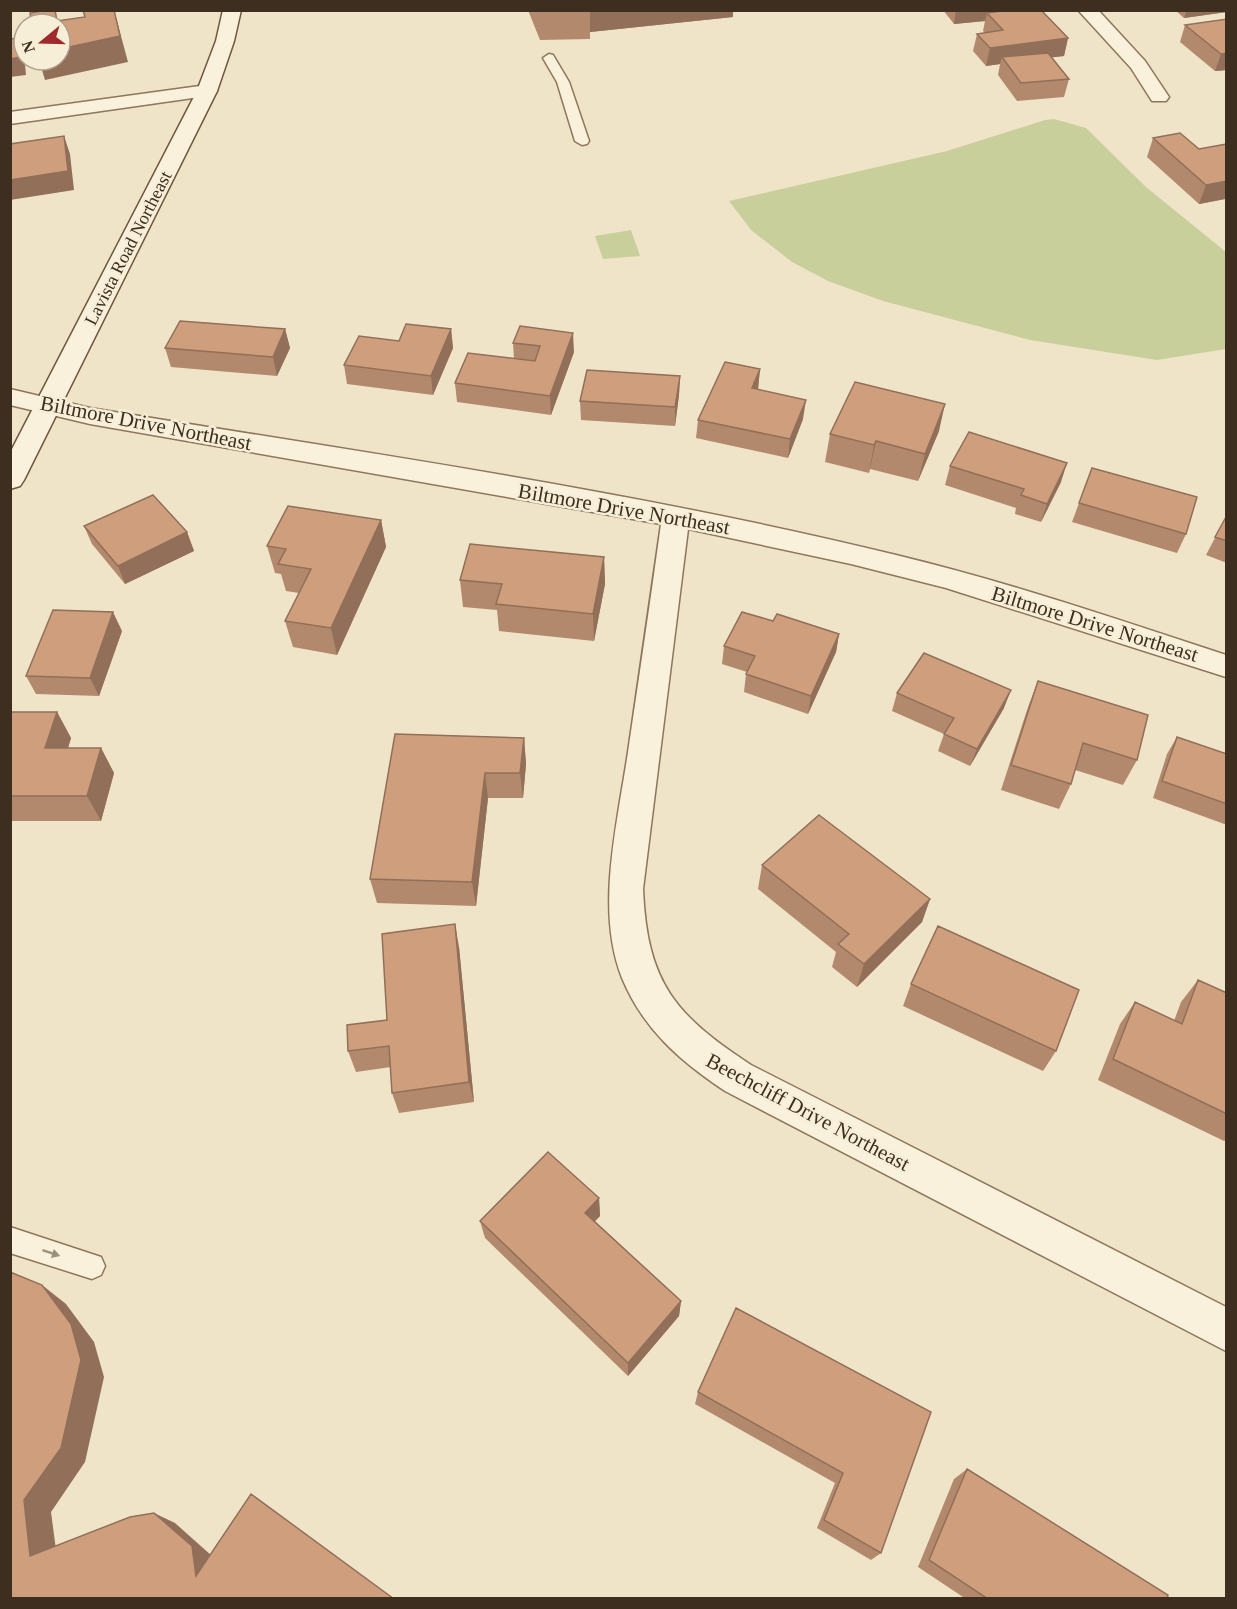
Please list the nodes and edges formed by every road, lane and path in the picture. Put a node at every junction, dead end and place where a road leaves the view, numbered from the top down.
1 (232, 10) edge
2 (1087, 10) edge
3 (549, 58) dead end
4 (207, 91) junction
5 (1159, 97) dead end
6 (10, 118) edge
7 (582, 141) dead end
8 (10, 397) edge
9 (49, 405) junction
10 (10, 480) edge
11 (676, 516) junction
12 (1227, 666) edge
13 (10, 1240) edge
14 (92, 1266) dead end
15 (1227, 1330) edge

1 - 4 street, Lavista Road Northeast
2 - 5 street
3 - 7 lane
4 - 6 street
4 - 9 street, Lavista Road Northeast
8 - 9 street, Biltmore Drive Northeast
9 - 10 street, Lavista Road Northeast
9 - 11 street, Biltmore Drive Northeast
11 - 12 street, Biltmore Drive Northeast
11 - 15 street, Beechcliff Drive Northeast
13 -> 14 lane

